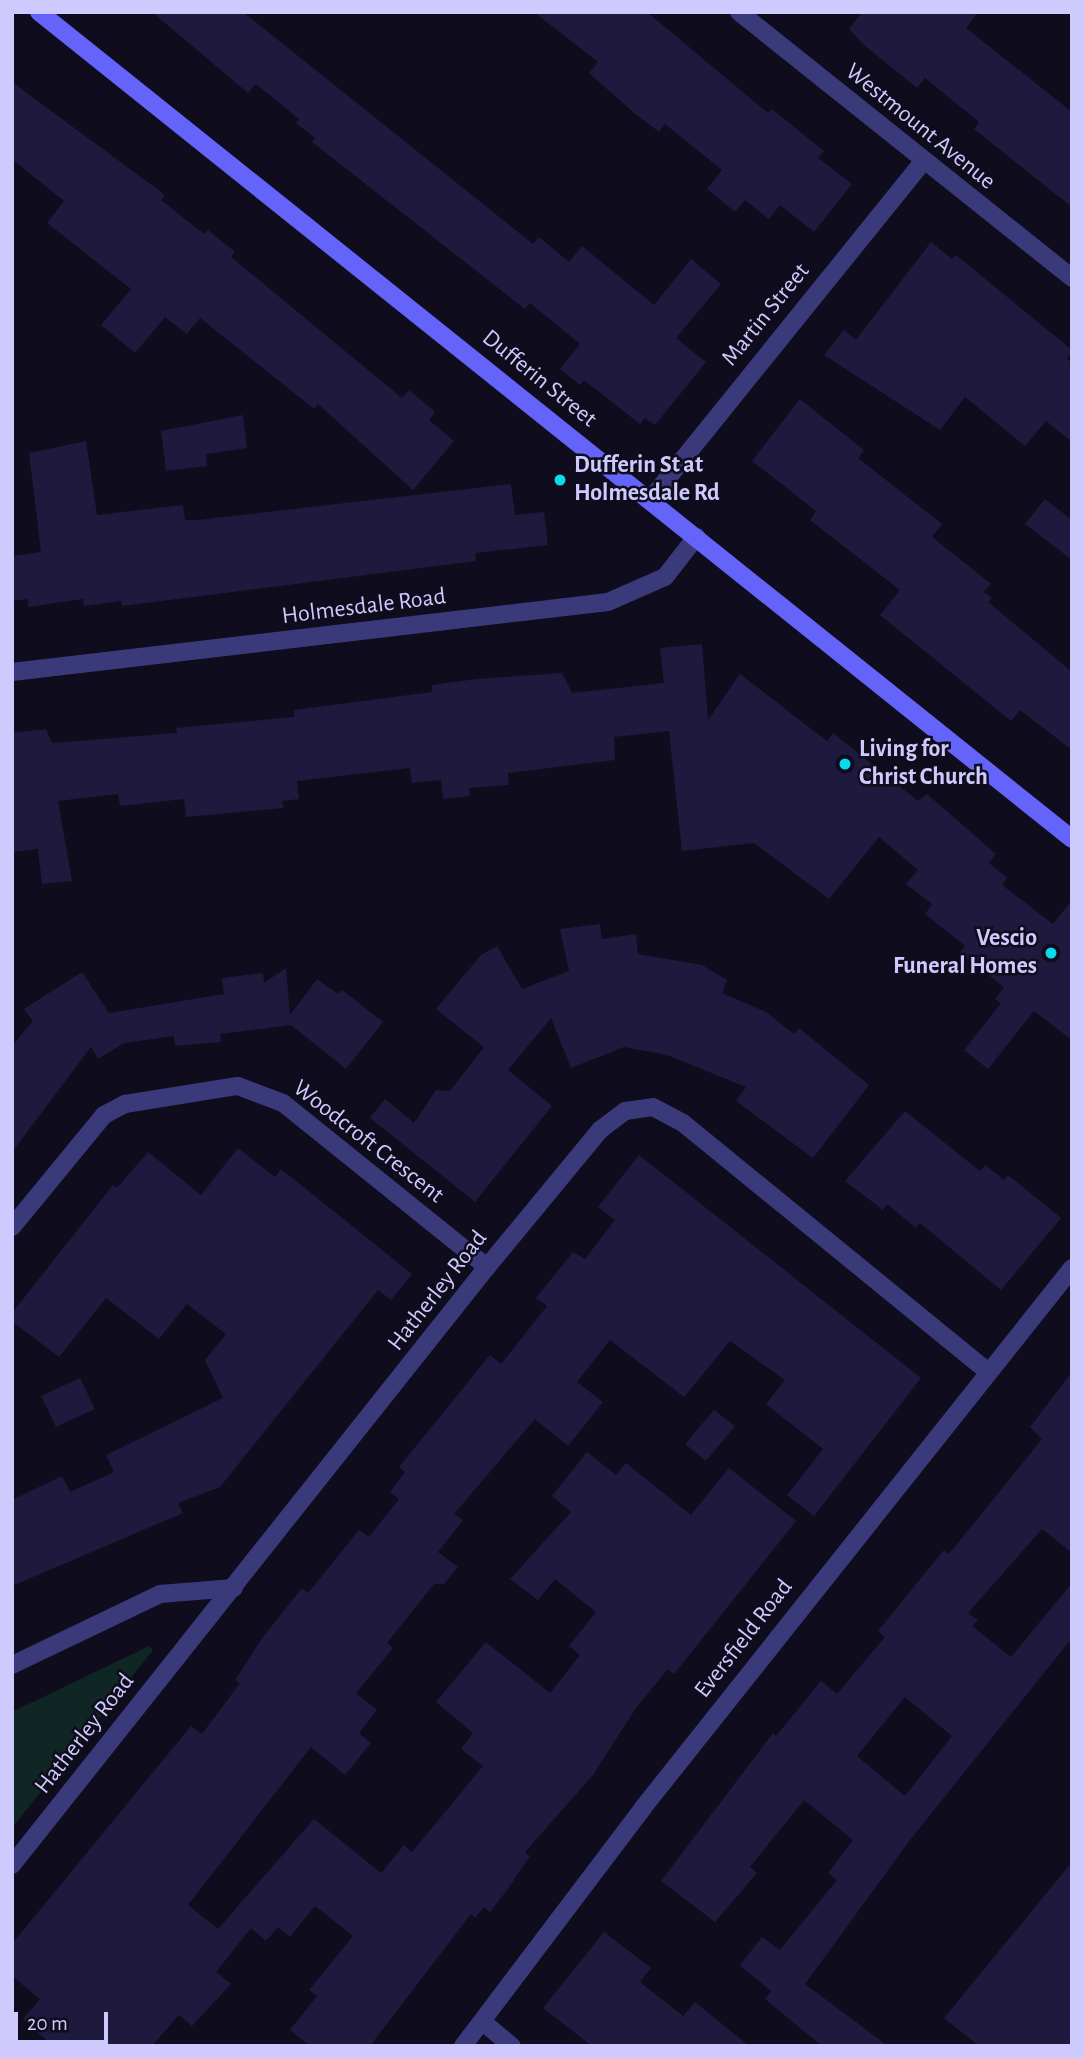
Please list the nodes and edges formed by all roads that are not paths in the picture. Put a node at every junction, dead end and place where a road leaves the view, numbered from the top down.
1 (39, 12) edge
2 (739, 12) edge
3 (923, 162) junction
4 (1072, 278) edge
5 (650, 500) junction
6 (696, 537) junction
7 (12, 672) edge
8 (1072, 839) edge
9 (12, 1227) edge
10 (487, 1267) junction
11 (1072, 1268) edge
12 (987, 1371) junction
13 (234, 1588) junction
14 (12, 1665) edge
15 (12, 1865) edge
16 (482, 2022) junction
17 (463, 2046) edge
18 (512, 2046) edge

1 - 5 main road, Dufferin Street
2 - 3 street, Westmount Avenue
3 - 4 street, Westmount Avenue
3 - 5 street, Martin Street
5 - 6 main road, Dufferin Street
6 - 7 street, Holmesdale Road
6 - 8 main road, Dufferin Street
9 - 10 street, Woodcroft Crescent
10 - 12 street, Hatherley Road
10 - 13 street, Hatherley Road
11 - 12 street, Eversfield Road
12 - 16 street, Eversfield Road
13 - 14 street
13 - 15 street, Hatherley Road
16 - 17 street, Eversfield Road
16 - 18 street

